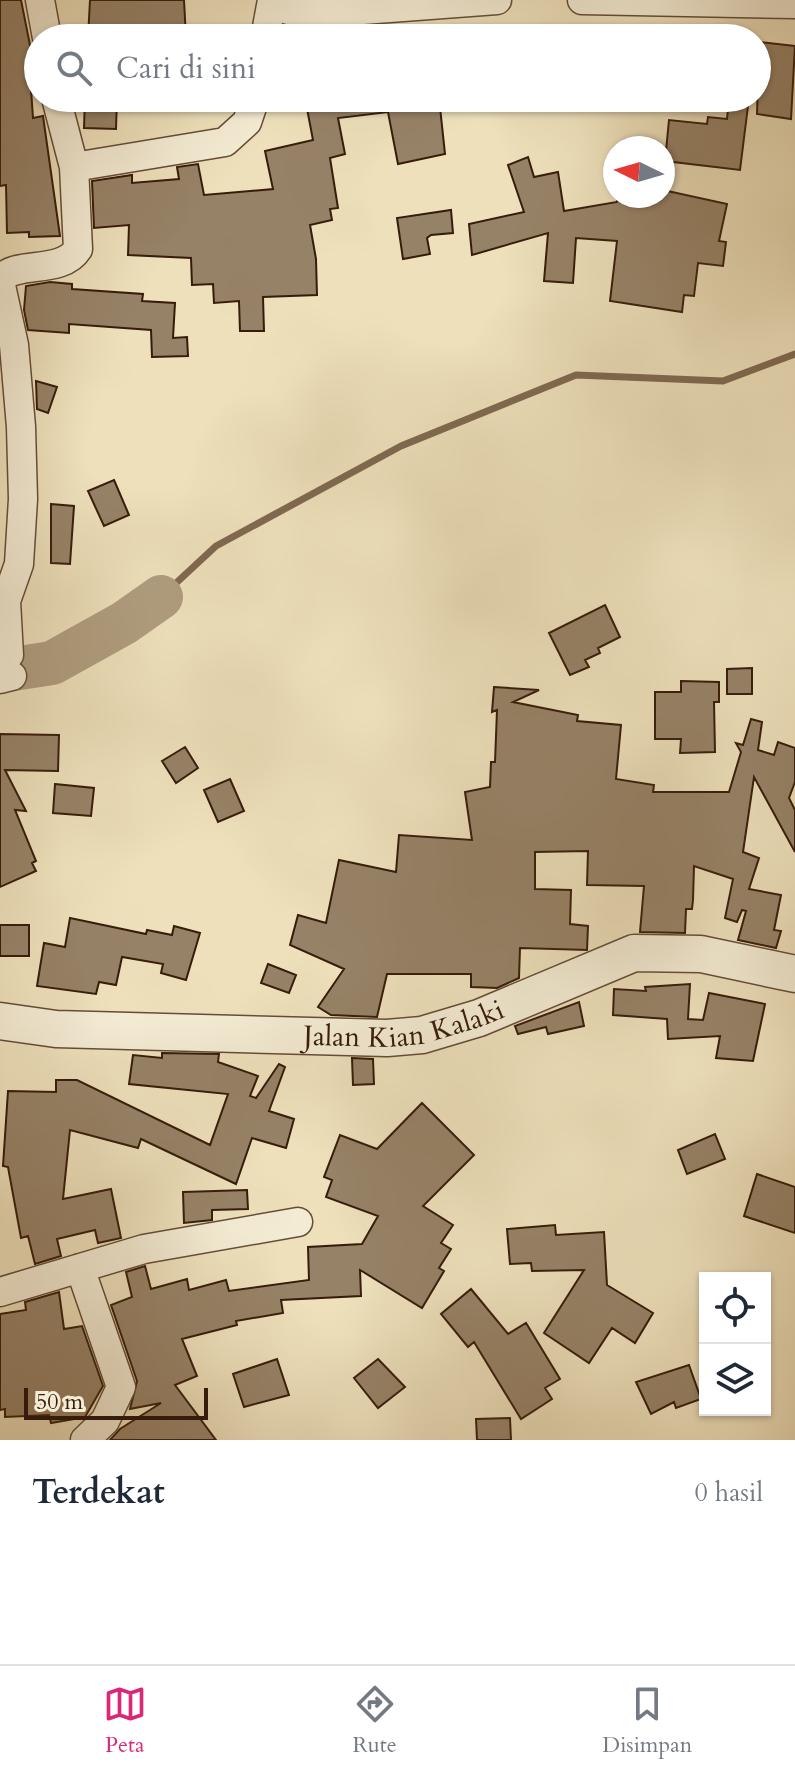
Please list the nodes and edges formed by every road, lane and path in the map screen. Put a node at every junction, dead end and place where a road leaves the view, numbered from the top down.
1 (40, 0) edge
2 (272, 0) edge
3 (497, 0) edge
4 (582, 0) edge
5 (795, 4) edge
6 (44, 24) edge
7 (268, 24) edge
8 (60, 112) edge
9 (250, 112) edge
10 (74, 167) junction
11 (2, 272) edge
12 (3, 599) edge
13 (7, 670) edge
14 (795, 974) edge
15 (0, 1021) edge
16 (298, 1222) dead end
17 (80, 1268) junction
18 (0, 1292) edge
19 (85, 1440) edge

1 - 6 street
2 - 3 street
2 - 7 street
4 - 5 street
8 - 10 street
9 - 10 street
10 - 11 street
11 - 12 street
12 - 13 street
14 - 15 street, Jalan Kian Kalaki
16 - 17 street
17 - 18 street
17 - 19 street

